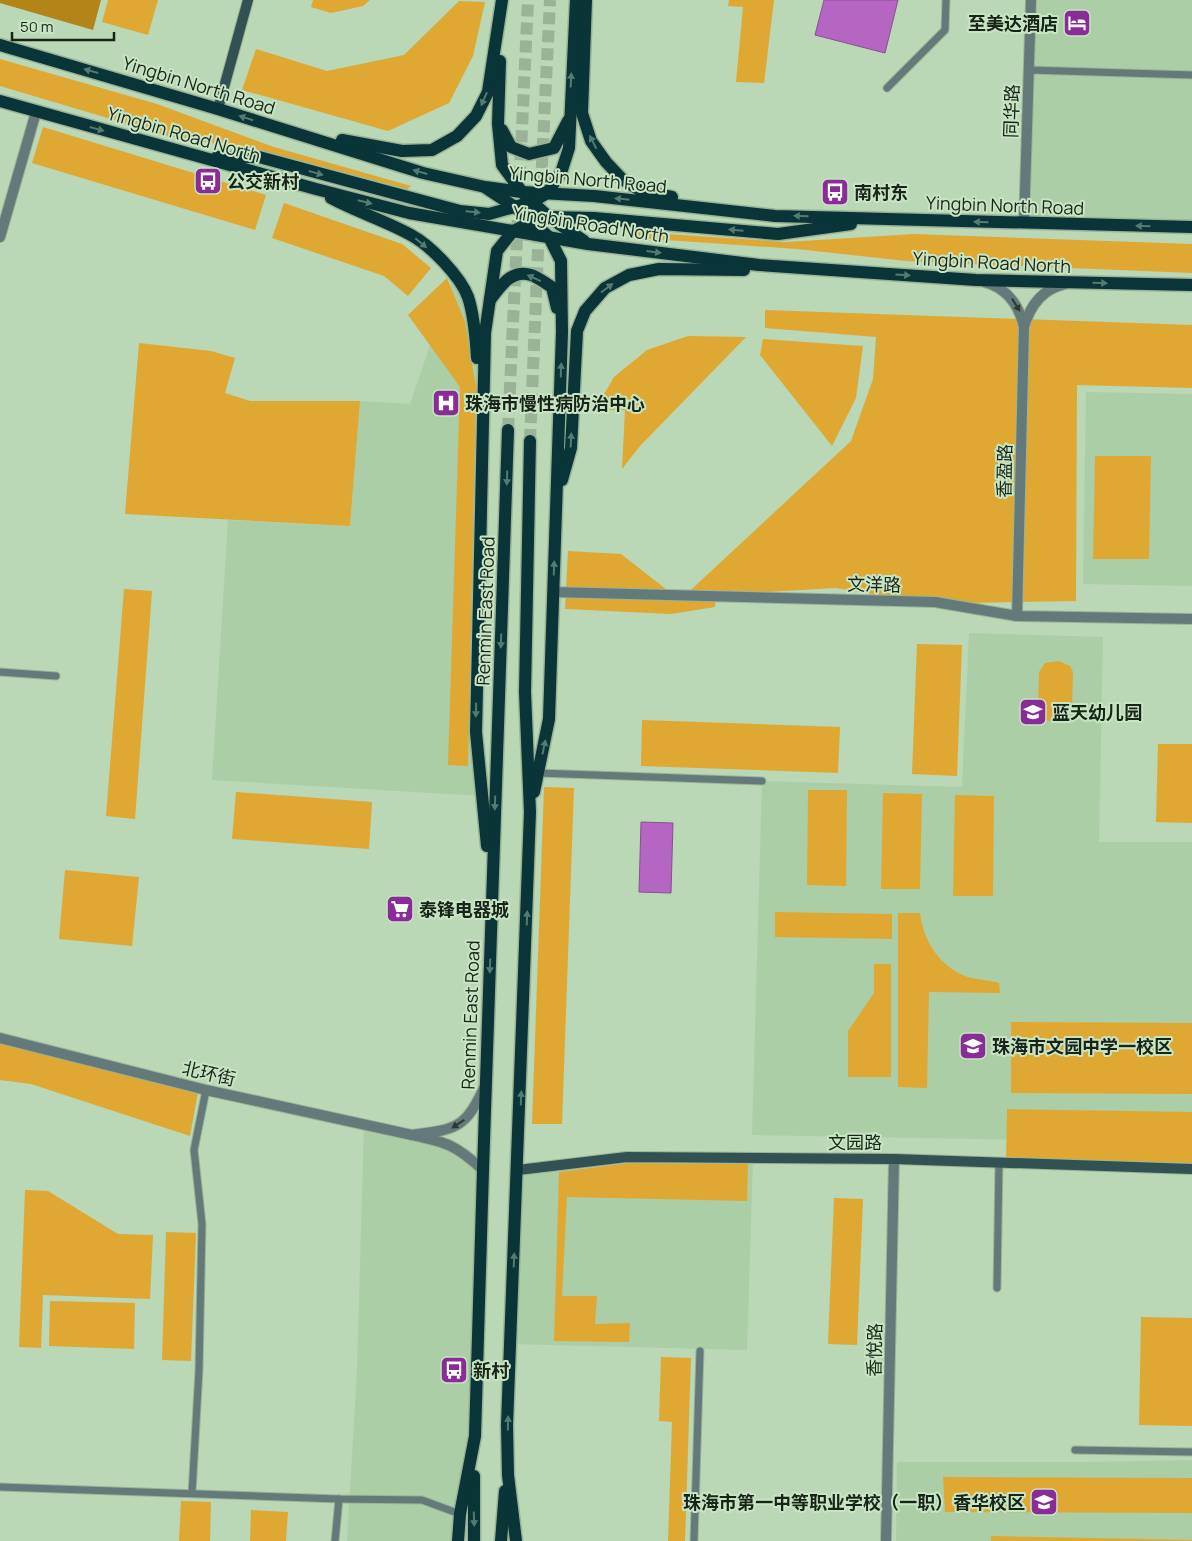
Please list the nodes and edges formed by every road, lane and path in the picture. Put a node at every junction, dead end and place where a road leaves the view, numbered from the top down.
1 (248, 0) edge
2 (503, 0) edge
3 (576, 0) edge
4 (586, 0) edge
5 (946, 0) edge
6 (1030, 0) edge
7 (0, 45) edge
8 (1029, 70) junction
9 (1192, 75) edge
10 (887, 88) dead end
11 (0, 101) edge
12 (218, 109) junction
13 (36, 112) junction
14 (569, 118) junction
15 (498, 124) junction
16 (293, 132) junction
17 (199, 157) junction
18 (485, 187) junction
19 (316, 189) junction
20 (522, 192) junction
21 (547, 193) junction
22 (532, 202) junction
23 (514, 208) junction
24 (549, 216) junction
25 (775, 216) junction
26 (888, 219) junction
27 (531, 222) junction
28 (1024, 223) junction
29 (1192, 228) edge
30 (513, 231) junction
31 (0, 237) edge
32 (549, 237) junction
33 (588, 244) junction
34 (869, 273) junction
35 (976, 280) junction
36 (1070, 283) junction
37 (1192, 286) edge
38 (488, 303) junction
39 (1024, 327) junction
40 (562, 332) junction
41 (483, 416) junction
42 (508, 430) tunnel mouth
43 (530, 441) tunnel mouth
44 (556, 504) junction
45 (553, 592) junction
46 (1017, 616) junction
47 (1192, 619) edge
48 (0, 672) edge
49 (56, 676) dead end
50 (538, 773) junction
51 (762, 781) dead end
52 (530, 812) junction
53 (492, 890) junction
54 (0, 1038) edge
55 (485, 1085) junction
56 (206, 1090) junction
57 (412, 1135) junction
58 (894, 1159) junction
59 (999, 1162) junction
60 (1192, 1169) edge
61 (482, 1170) junction
62 (518, 1170) junction
63 (997, 1288) dead end
64 (700, 1351) dead end
65 (475, 1436) junction
66 (1075, 1450) dead end
67 (508, 1452) junction
68 (1192, 1452) edge
69 (0, 1487) edge
70 (192, 1494) junction
71 (339, 1499) junction
72 (460, 1514) junction
73 (335, 1541) edge
74 (458, 1541) edge
75 (474, 1541) edge
76 (501, 1541) edge
77 (516, 1541) edge
78 (694, 1541) edge
79 (886, 1541) edge

1 - 12 street
2 - 15 main road
2 -> 16 main road
14 -> 3 main road
25 -> 4 main road
5 - 10 lane
6 - 8 street, 同华路
12 -> 7 main road, Yingbin North Road
8 - 9 lane
8 - 28 street, 同华路
11 - 13 main road, Yingbin Road North
16 -> 12 main road, Yingbin North Road
13 -> 17 main road, Yingbin Road North
13 - 31 street
14 - 15 main road
14 - 21 main road
15 - 20 main road
18 -> 16 main road, Yingbin North Road
17 - 19 main road, Yingbin Road North
17 -> 23 main road
18 - 20 main road, Yingbin North Road
18 - 23 main road
19 -> 30 main road, Yingbin Road North
19 -> 41 main road
20 - 21 main road, Yingbin North Road
20 - 22 main road
21 - 22 main road
25 -> 21 main road, Yingbin North Road
22 - 23 main road
22 - 24 main road
23 - 27 main road
26 -> 24 main road
24 - 27 main road
24 - 33 main road
26 -> 25 main road, Yingbin North Road
28 -> 26 main road, Yingbin North Road
27 - 30 main road
27 - 32 main road
29 -> 28 main road, Yingbin North Road
30 - 32 main road, Yingbin Road North
30 - 38 main road
32 - 33 main road, Yingbin Road North
32 - 40 main road
33 -> 34 main road, Yingbin Road North
34 -> 35 main road, Yingbin Road North
44 -> 34 main road
35 - 36 main road, Yingbin Road North
35 -> 39 street
36 -> 37 main road, Yingbin Road North
36 - 39 street
40 -> 38 main road
38 - 41 main road
39 - 46 street, 香盈路
44 -> 40 main road
41 -> 53 main road
42 -> 53 main road, Renmin East Road
43 - 52 main road
45 -> 44 main road
45 - 46 street, 文洋路
50 -> 45 main road
46 - 47 street, 文洋路
48 - 49 lane
50 - 51 lane
50 - 52 main road
62 -> 52 main road
53 -> 55 main road, Renmin East Road
54 - 56 street, 北环街
55 -> 57 street, 北环街
55 - 61 main road, Renmin East Road
56 - 57 street, 北环街
56 - 70 lane
57 - 61 street, 北环街
58 - 59 street, 文园路
58 - 62 street, 文园路
58 - 79 street, 香悅路
59 - 60 street, 文园路
59 - 63 lane
61 - 65 main road, Renmin East Road
67 -> 62 main road
64 - 78 lane
65 - 72 main road, Renmin East Road
65 -> 75 main road
66 - 68 lane
67 - 76 main road
67 - 77 main road
69 - 70 lane
70 - 71 lane
71 - 72 lane
71 - 73 lane
72 - 74 main road, Renmin East Road

